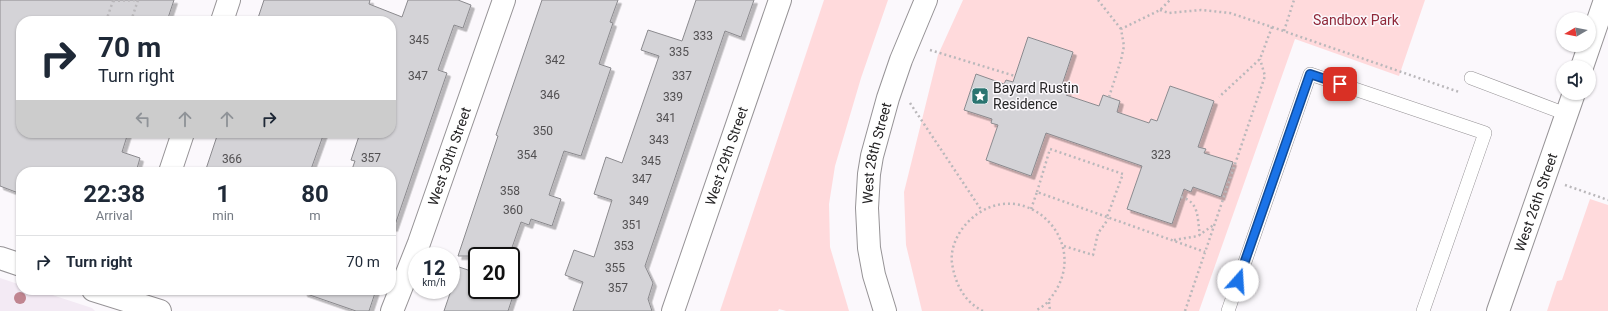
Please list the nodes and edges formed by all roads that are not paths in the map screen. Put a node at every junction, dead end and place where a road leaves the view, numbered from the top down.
1 (229, 0) edge
2 (504, 0) edge
3 (780, 0) edge
4 (926, 0) edge
5 (1605, 0) edge
6 (224, 16) edge
7 (1584, 60) edge
8 (1471, 78) dead end
9 (1571, 100) edge
10 (1566, 114) junction
11 (181, 138) edge
12 (172, 167) edge
13 (0, 258) edge
14 (16, 263) edge
15 (110, 295) edge
16 (126, 300) edge
17 (160, 311) edge
18 (392, 311) edge
19 (673, 311) edge
20 (885, 311) edge
21 (1228, 311) edge
22 (1423, 311) edge
23 (1498, 311) edge

1 - 6 street
2 - 18 street, West 30th Street
3 - 19 street, West 29th Street
4 - 20 street, West 28th Street
5 - 7 street
8 - 10 lane
9 - 10 street, West 26th Street
10 - 23 street, West 26th Street
11 - 12 street
13 - 14 street
15 - 16 street
16 - 17 street
21 - 22 lane

